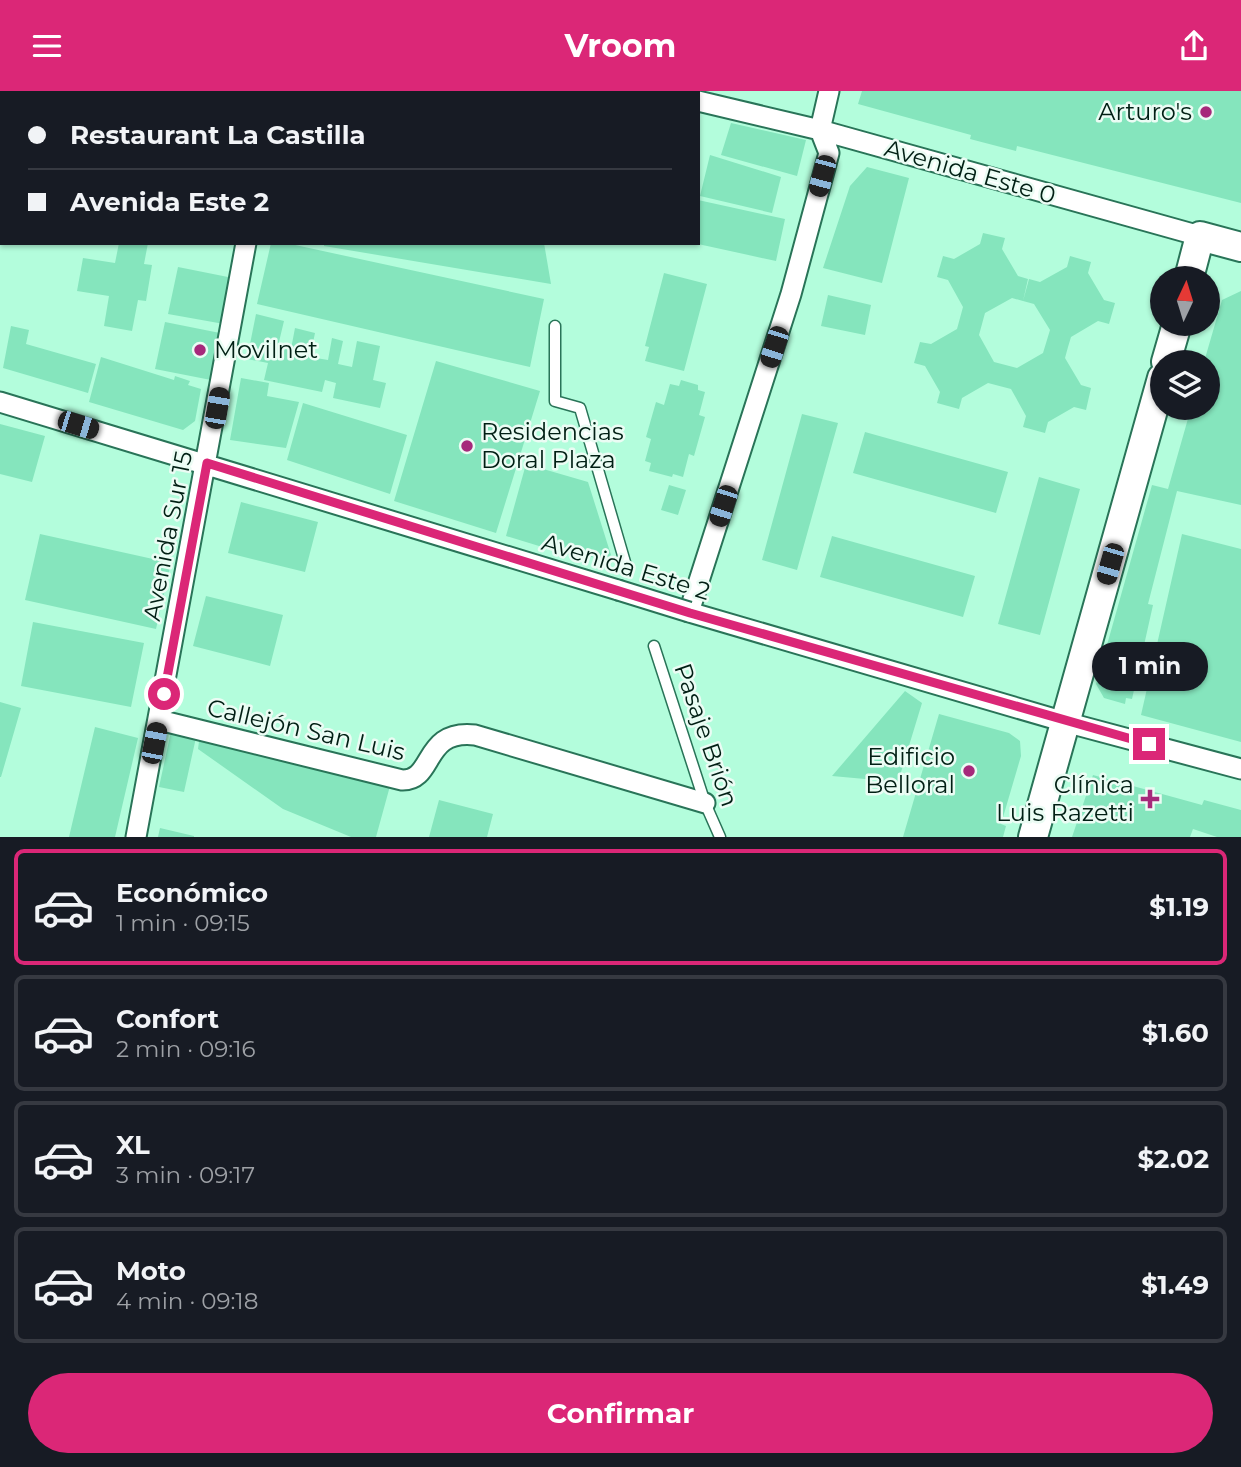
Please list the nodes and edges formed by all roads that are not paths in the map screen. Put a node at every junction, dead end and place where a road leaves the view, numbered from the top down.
1 (829, 91) edge
2 (700, 101) edge
3 (820, 130) junction
4 (1200, 236) junction
5 (246, 245) edge
6 (1241, 247) edge
7 (1192, 266) edge
8 (555, 326) dead end
9 (0, 402) edge
10 (1150, 420) edge
11 (207, 463) junction
12 (628, 569) dead end
13 (690, 613) junction
14 (654, 646) dead end
15 (159, 720) junction
16 (1065, 722) junction
17 (1241, 769) edge
18 (705, 803) junction
19 (136, 837) edge
20 (720, 837) edge
21 (1033, 837) edge

1 - 3 street
2 - 3 street, Avenida Este 0
3 - 4 street, Avenida Este 0
3 - 13 street
4 - 6 main road, Avenida Este 0
4 - 7 main road
5 - 11 street, Avenida Sur 15
8 - 12 lane
9 - 11 street, Avenida Este 2
10 - 16 main road
11 - 13 street, Avenida Este 2, bridge
11 - 15 street, Avenida Sur 15
13 - 16 street, Avenida Este 2
14 - 18 lane, Pasaje Brión
15 - 18 street, Callejón San Luis
15 - 19 street, Avenida Sur 15
16 - 17 street, Avenida Este 2
16 - 21 main road
18 - 20 lane, Pasaje Brión

